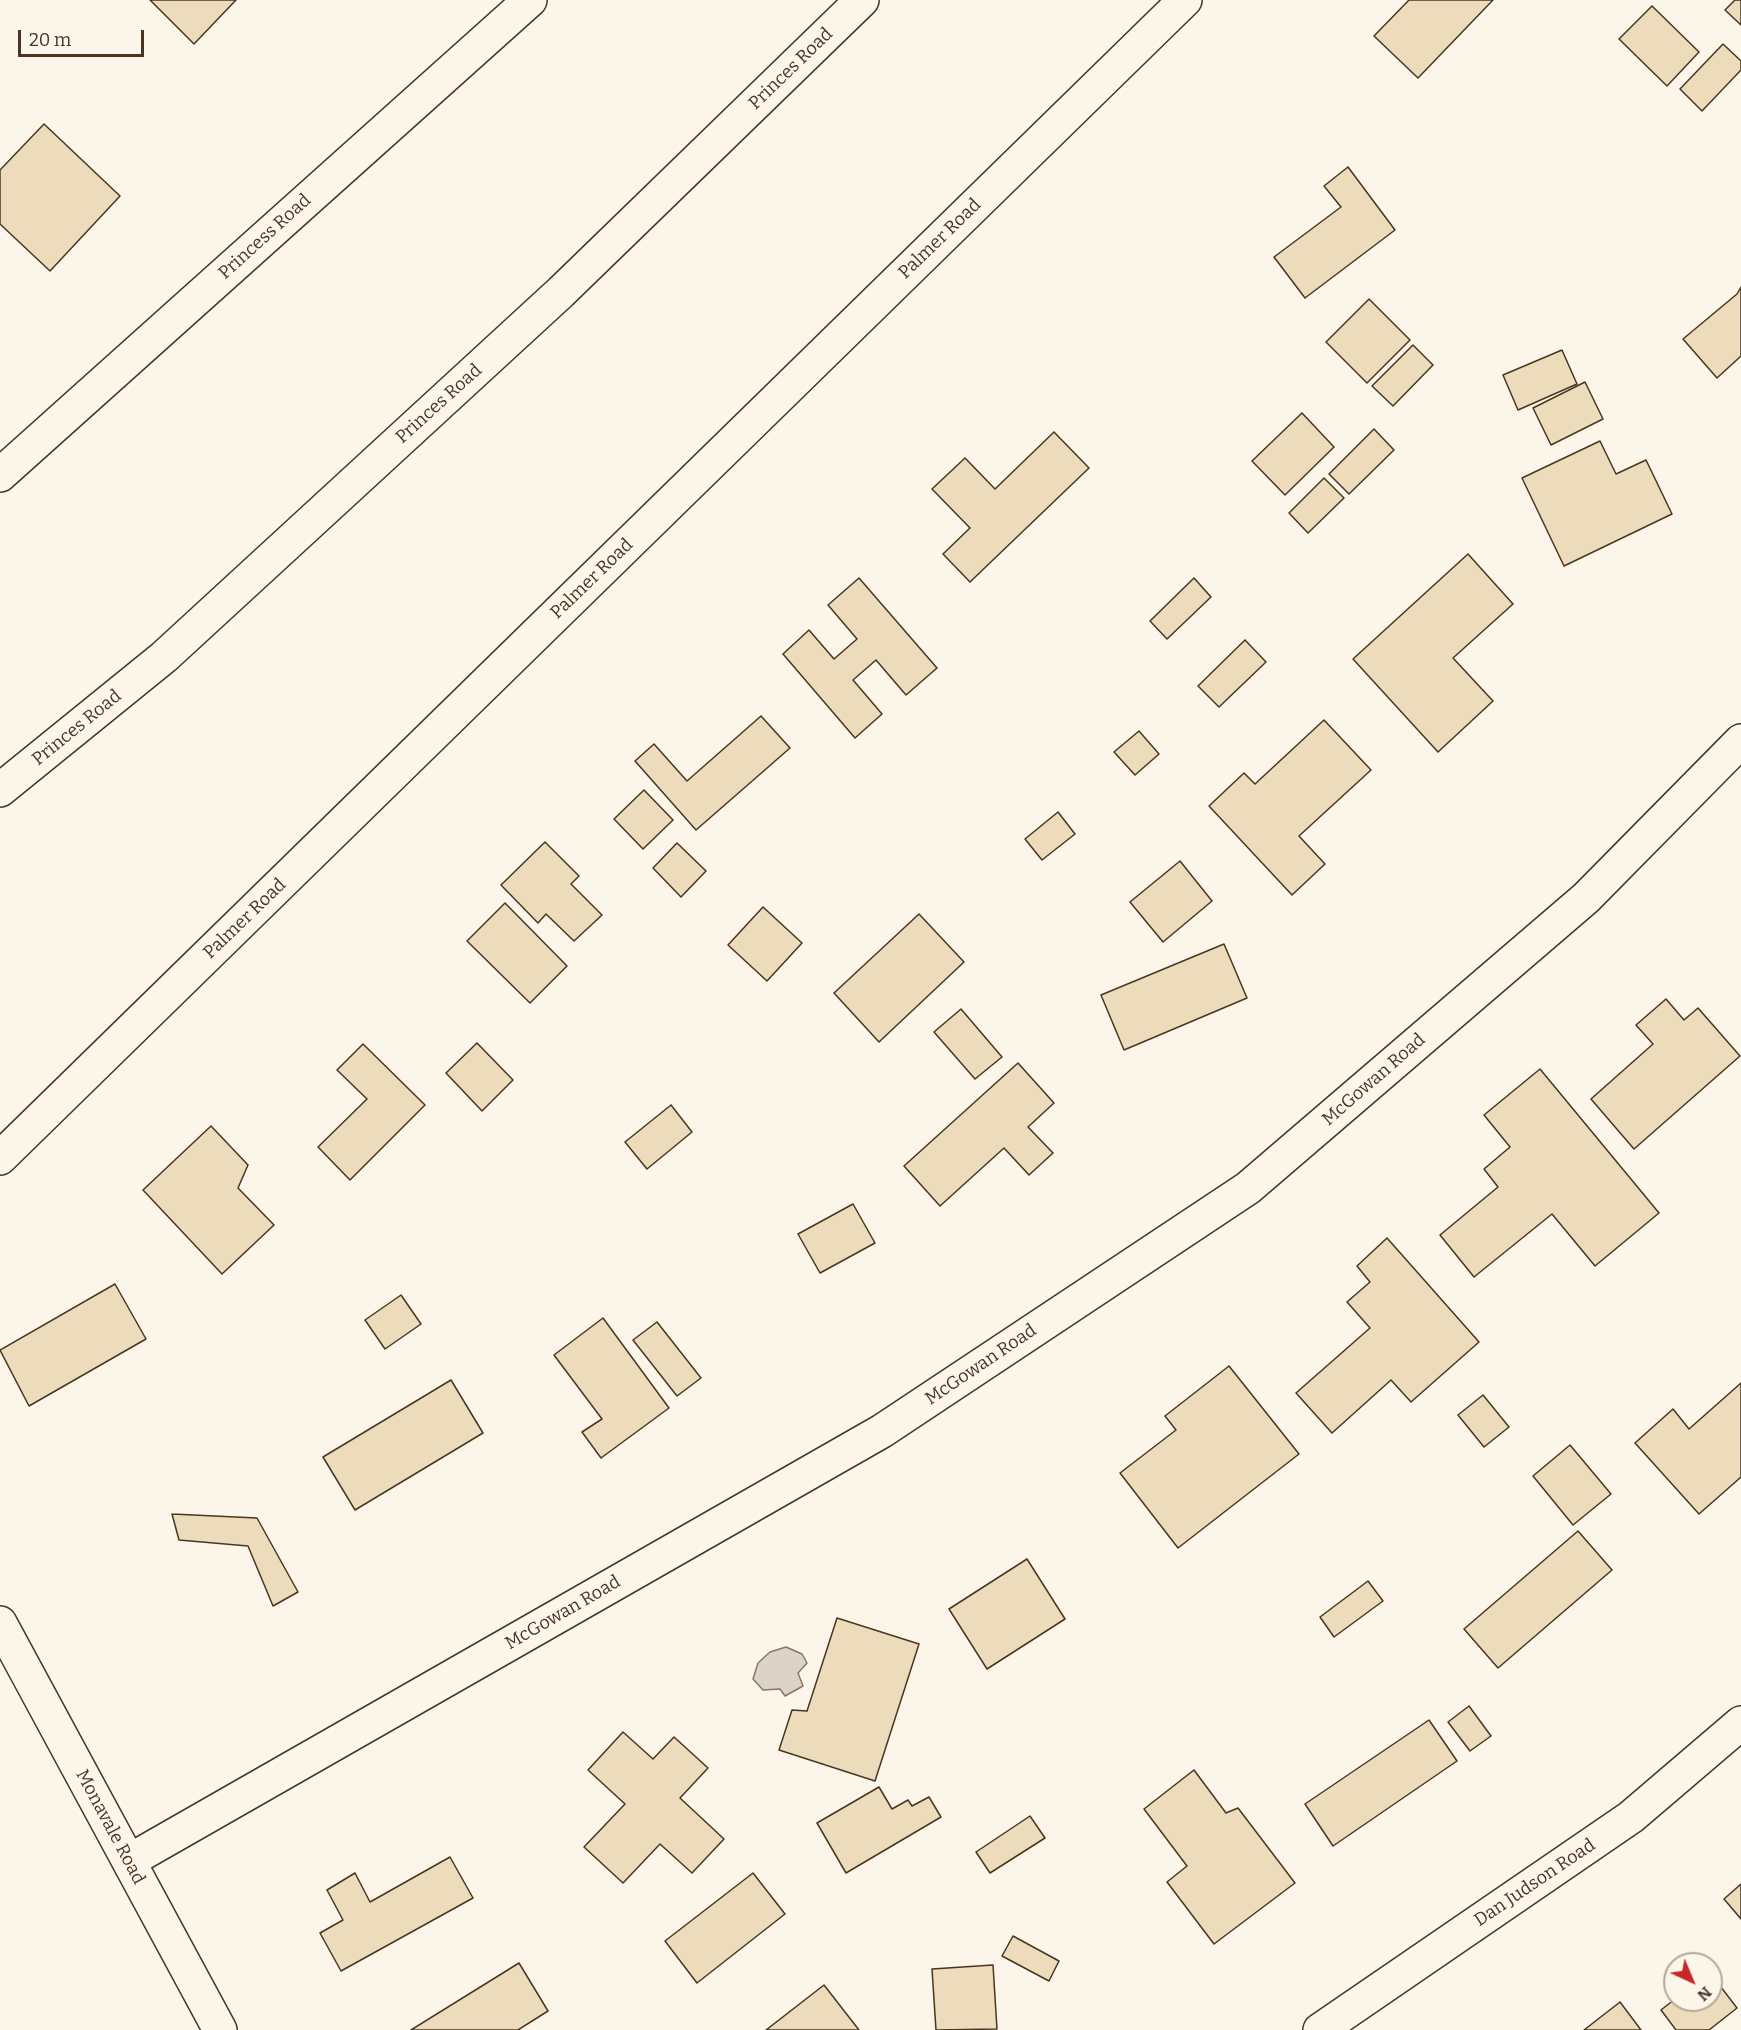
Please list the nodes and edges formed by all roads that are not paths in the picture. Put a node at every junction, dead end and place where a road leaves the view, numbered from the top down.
1 (530, 0) edge
2 (862, 0) edge
3 (1185, 0) edge
4 (0, 475) edge
5 (1741, 741) edge
6 (0, 790) edge
7 (0, 1158) edge
8 (0, 1623) edge
9 (1741, 1723) edge
10 (129, 1861) junction
11 (220, 2030) edge
12 (1320, 2030) edge

1 - 4 street, Princess Road
2 - 6 street, Princes Road
3 - 7 street, Palmer Road
5 - 10 street, McGowan Road
8 - 10 street, Monavale Road
9 - 12 street, Dan Judson Road
10 - 11 street, Monavale Road

